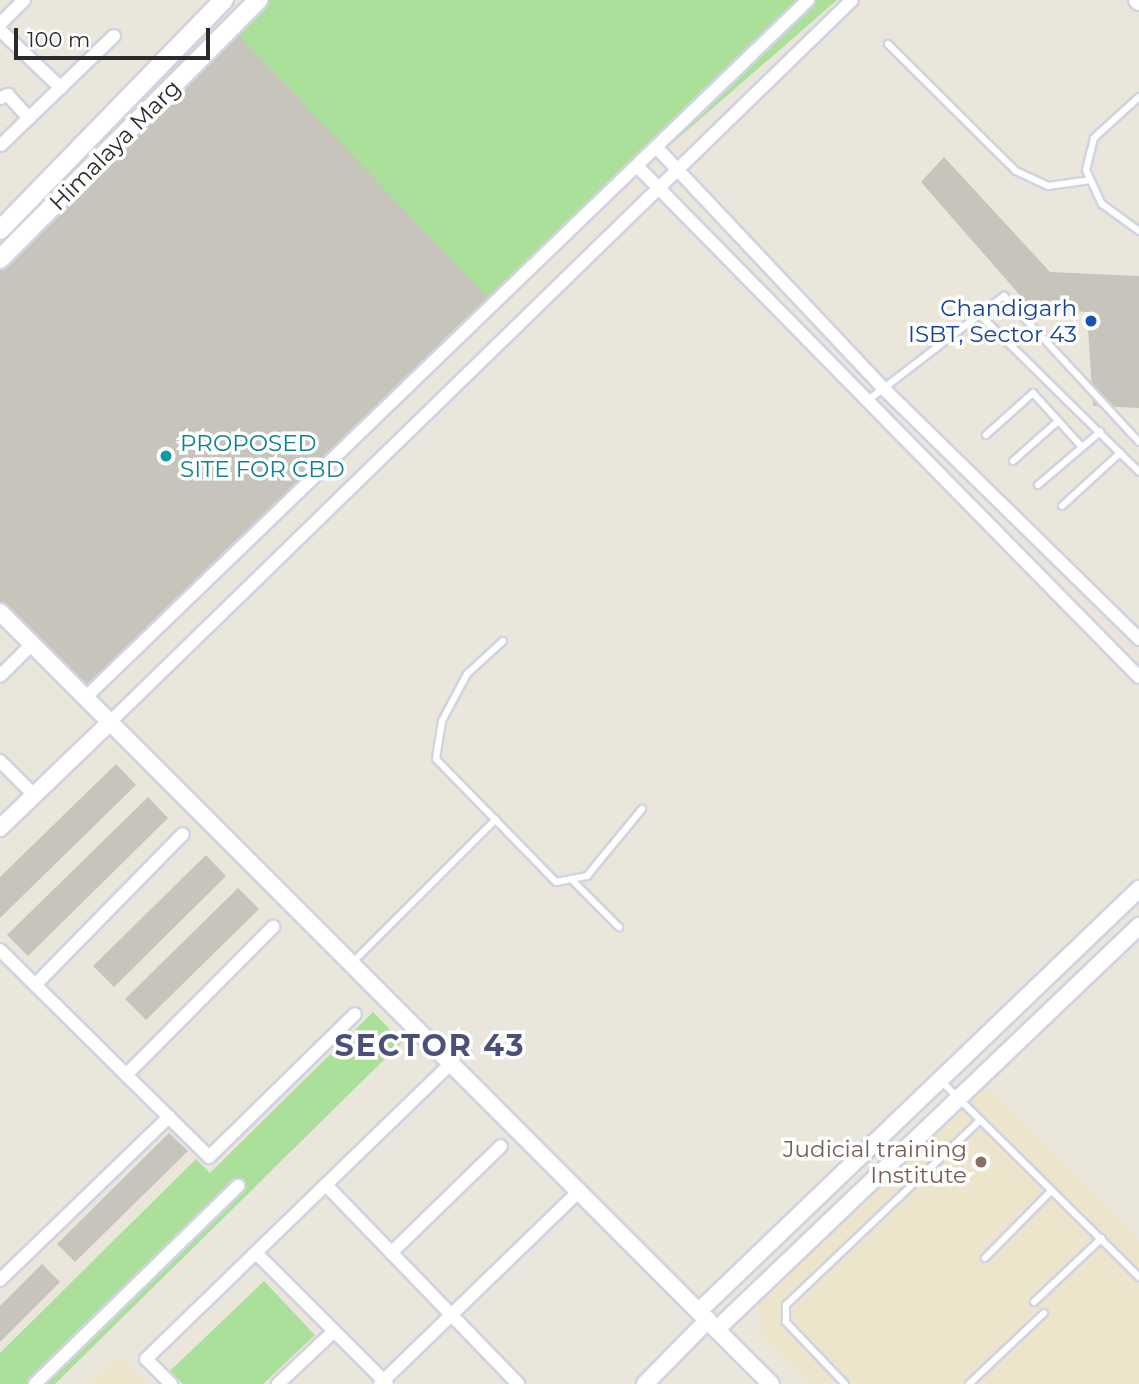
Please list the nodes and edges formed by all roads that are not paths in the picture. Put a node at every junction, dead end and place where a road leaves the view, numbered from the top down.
1 (24, 0) edge
2 (224, 0) edge
3 (258, 0) edge
4 (808, 0) edge
5 (852, 0) edge
6 (0, 24) edge
7 (0, 30) edge
8 (114, 36) dead end
9 (888, 44) dead end
10 (61, 88) junction
11 (1139, 97) edge
12 (0, 98) edge
13 (29, 118) junction
14 (1, 145) edge
15 (657, 148) junction
16 (638, 166) junction
17 (675, 169) junction
18 (1091, 180) junction
19 (657, 186) junction
20 (0, 230) edge
21 (1139, 231) edge
22 (0, 259) edge
23 (979, 314) junction
24 (884, 388) junction
25 (867, 401) junction
26 (1058, 421) junction
27 (1100, 432) junction
28 (986, 435) dead end
29 (1139, 442) edge
30 (1082, 447) junction
31 (1120, 453) junction
32 (1013, 461) dead end
33 (1139, 472) edge
34 (1038, 485) dead end
35 (1062, 506) dead end
36 (0, 612) edge
37 (1139, 639) edge
38 (503, 641) dead end
39 (32, 644) junction
40 (0, 676) edge
41 (1139, 677) edge
42 (86, 697) junction
43 (110, 722) junction
44 (0, 761) edge
45 (33, 794) junction
46 (642, 809) dead end
47 (496, 819) junction
48 (0, 828) edge
49 (183, 834) dead end
50 (574, 882) junction
51 (1139, 889) edge
52 (1139, 926) edge
53 (274, 927) dead end
54 (619, 927) dead end
55 (0, 950) edge
56 (353, 962) junction
57 (36, 985) junction
58 (355, 1014) dead end
59 (452, 1062) junction
60 (126, 1075) junction
61 (939, 1080) junction
62 (959, 1099) junction
63 (169, 1117) junction
64 (979, 1121) junction
65 (501, 1146) dead end
66 (326, 1185) junction
67 (238, 1186) dead end
68 (580, 1190) junction
69 (1052, 1190) junction
70 (1102, 1238) junction
71 (256, 1253) junction
72 (391, 1253) junction
73 (985, 1258) dead end
74 (1139, 1277) edge
75 (0, 1280) edge
76 (1034, 1302) dead end
77 (1044, 1312) dead end
78 (451, 1315) junction
79 (708, 1320) junction
80 (334, 1331) junction
81 (384, 1383) edge
82 (35, 1384) edge
83 (171, 1384) edge
84 (278, 1384) edge
85 (518, 1384) edge
86 (645, 1384) edge
87 (771, 1384) edge
88 (845, 1384) edge
89 (969, 1384) edge

1 - 6 street
2 - 20 main road, Himalaya Marg
3 - 22 main road, Himalaya Marg
4 - 15 street
5 - 17 street
7 - 10 street
8 - 10 street
9 - 18 lane
10 - 13 street
11 - 18 lane
12 - 13 street
13 - 14 street
15 - 16 street
15 - 17 street
16 - 19 street
16 - 42 street
17 - 19 street
17 - 24 street
18 - 21 lane
19 - 25 street
19 - 43 street
23 - 24 lane
23 - 27 lane
23 - 29 lane
24 - 25 lane
24 - 37 street
25 - 41 street
26 - 28 lane
26 - 30 lane
26 - 32 lane
27 - 30 lane
27 - 31 lane
30 - 34 lane
31 - 33 lane
31 - 35 lane
36 - 39 street
38 - 47 lane
39 - 40 street
39 - 42 street
42 - 43 street
43 - 45 street
43 - 56 street
44 - 45 street
45 - 48 street
46 - 50 lane
47 - 50 lane
47 - 56 lane
49 - 57 street
50 - 54 lane
51 - 61 street
52 - 62 street
53 - 60 street
55 - 57 street
56 - 59 street
57 - 60 street
58 - 63 street
59 - 66 street
59 - 68 street
60 - 63 street
61 - 62 lane
61 - 79 street
62 - 64 lane
62 - 79 street
63 - 75 street
64 - 69 lane
64 - 88 lane
65 - 72 street
66 - 71 street
66 - 72 street
67 - 82 street
68 - 78 street
68 - 79 street
69 - 70 lane
69 - 73 lane
70 - 74 lane
70 - 76 lane
71 - 80 street
71 - 83 street
72 - 78 street
77 - 89 lane
78 - 81 street
78 - 85 street
79 - 86 street
79 - 87 street
80 - 81 street
80 - 84 street

